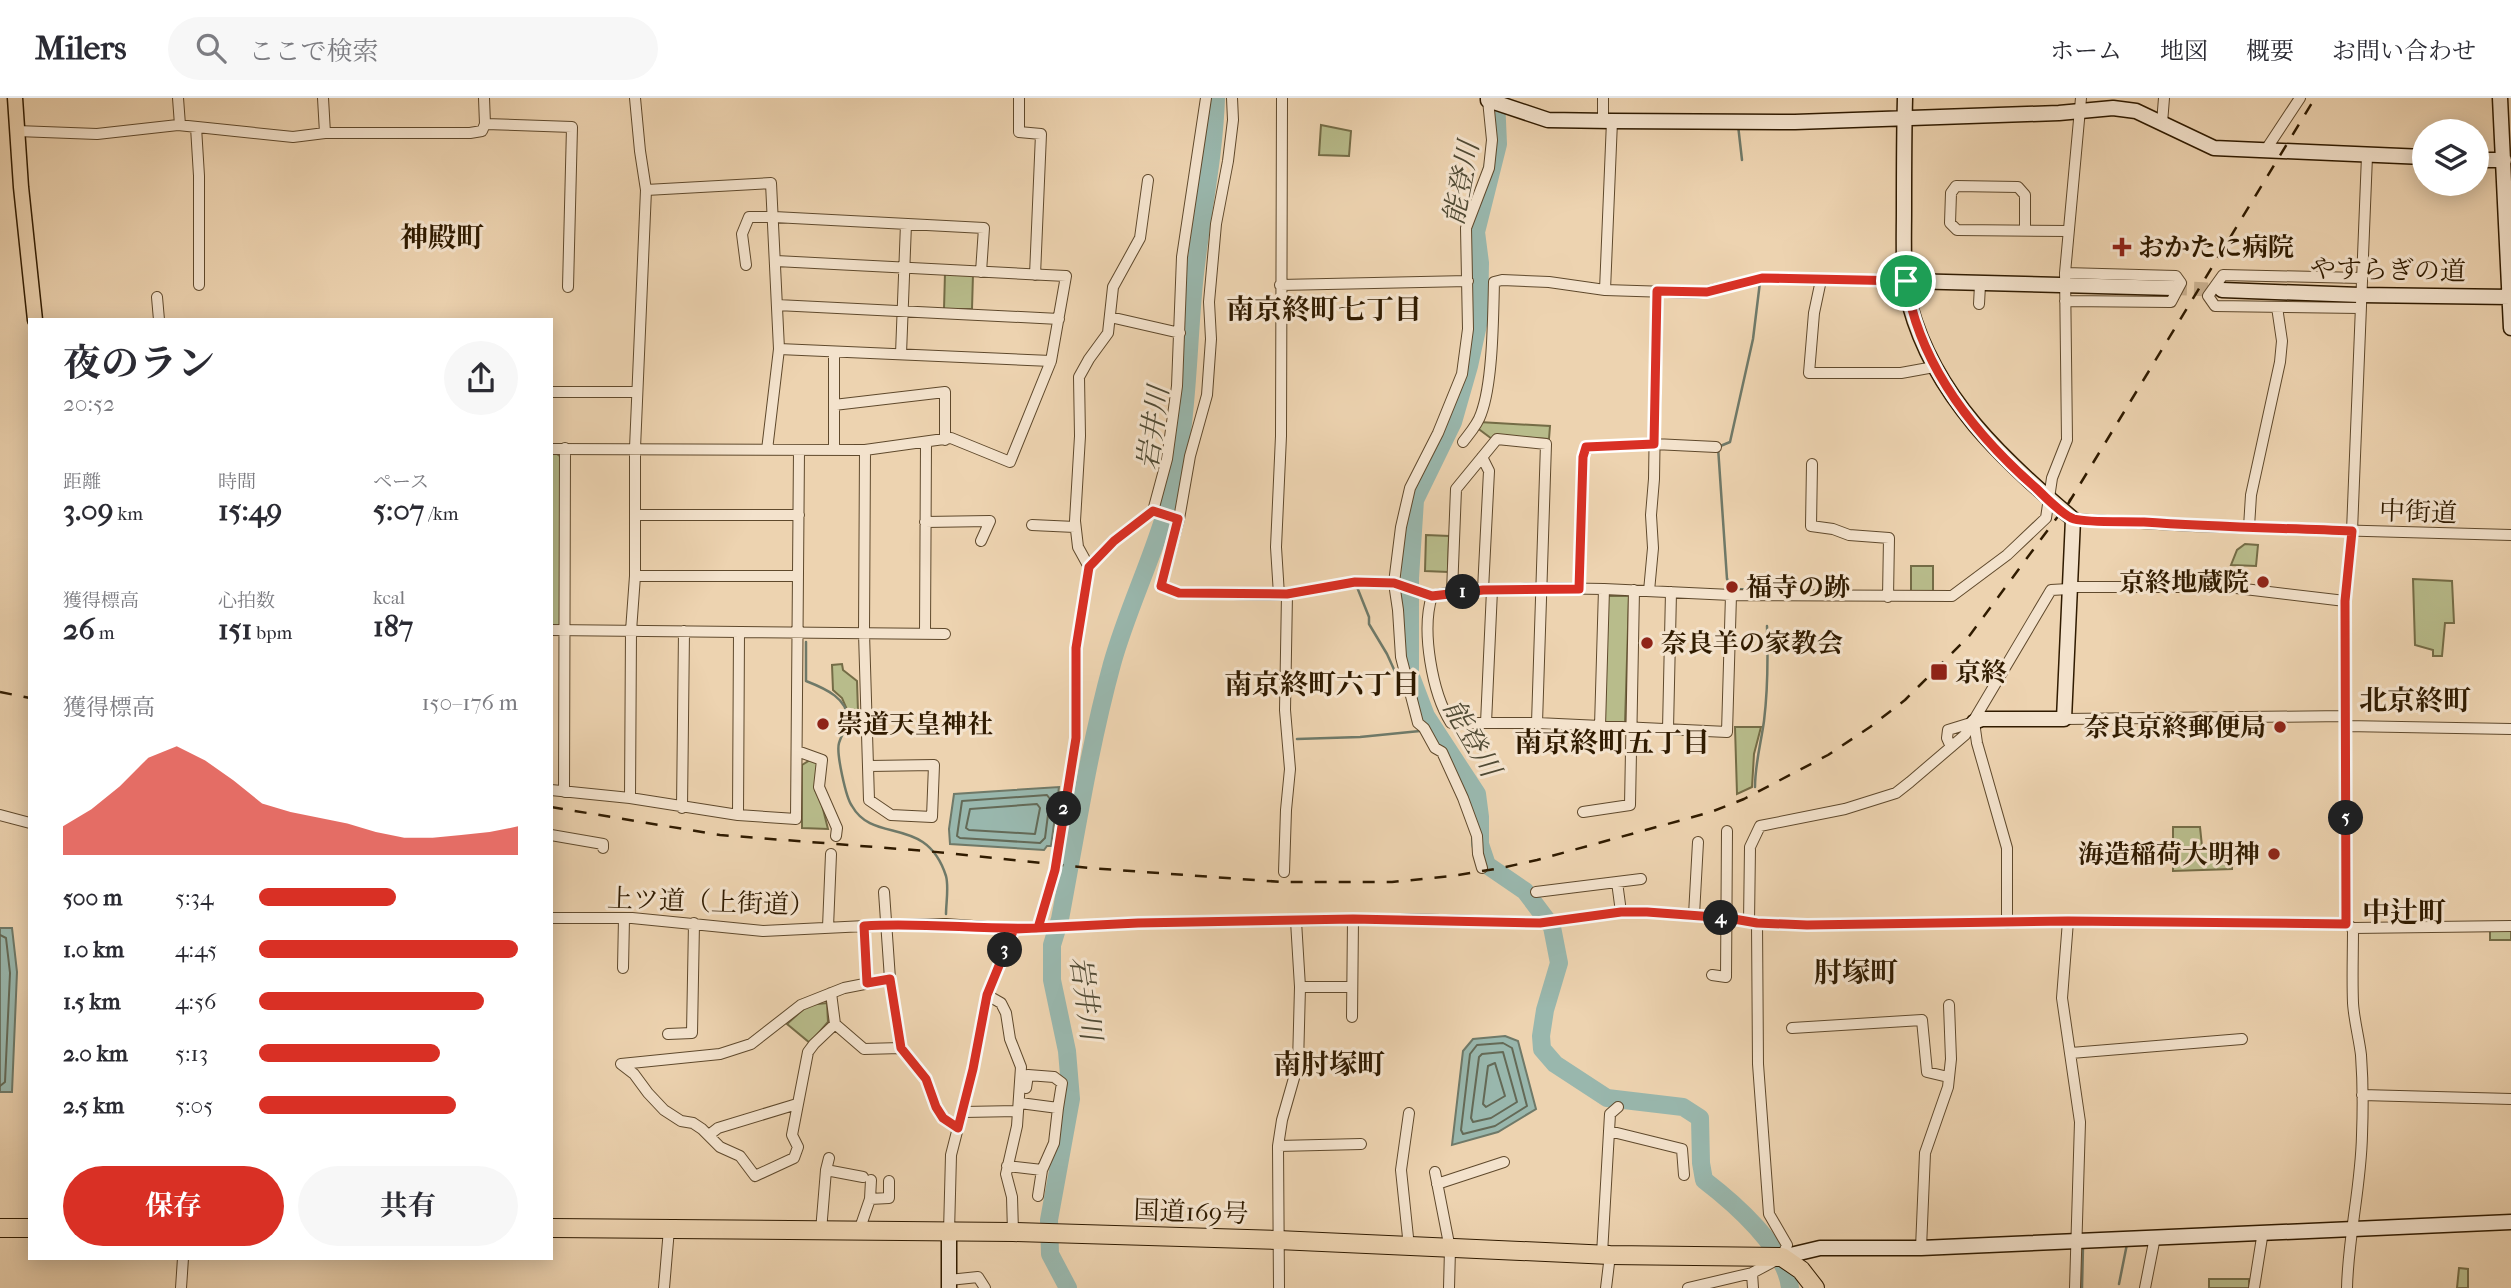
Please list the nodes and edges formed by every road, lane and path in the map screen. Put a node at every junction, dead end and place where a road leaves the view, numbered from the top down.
1 (15, 98) edge
2 (178, 98) edge
3 (323, 98) edge
4 (484, 98) edge
5 (635, 98) edge
6 (1019, 98) edge
7 (1206, 98) edge
8 (1232, 98) edge
9 (1282, 98) edge
10 (1603, 98) edge
11 (1905, 98) edge
12 (2164, 98) edge
13 (2300, 98) edge
14 (2500, 98) edge
15 (1498, 101) edge
16 (2081, 104) edge
17 (1904, 117) junction
18 (1607, 121) junction
19 (2162, 123) junction
20 (485, 124) junction
21 (180, 125) junction
22 (196, 127) junction
23 (16, 131) junction
24 (326, 134) junction
25 (2265, 151) junction
26 (2367, 156) junction
27 (2412, 157) edge
28 (2507, 159) edge
29 (2489, 160) edge
30 (1148, 180) dead end
31 (646, 190) junction
32 (774, 217) junction
33 (906, 224) junction
34 (2025, 230) junction
35 (2068, 231) junction
36 (776, 261) junction
37 (746, 265) dead end
38 (904, 268) junction
39 (981, 272) junction
40 (1035, 275) junction
41 (2361, 278) junction
42 (1821, 280) junction
43 (1468, 281) junction
44 (1906, 281) junction
45 (199, 285) dead end
46 (1280, 285) junction
47 (1980, 285) junction
48 (2065, 286) junction
49 (568, 287) dead end
50 (2173, 288) tunnel mouth
51 (2222, 289) tunnel mouth
52 (1605, 290) junction
53 (1657, 291) junction
54 (158, 297) dead end
55 (2510, 297) edge
56 (2360, 301) junction
57 (1979, 304) dead end
58 (777, 305) junction
59 (2277, 307) junction
60 (903, 311) junction
61 (1110, 317) junction
62 (35, 318) edge
63 (159, 318) edge
64 (1059, 319) junction
65 (2511, 328) edge
66 (1180, 333) junction
67 (779, 349) junction
68 (834, 352) junction
69 (901, 354) junction
70 (1051, 361) junction
71 (1934, 367) junction
72 (553, 392) edge
73 (637, 392) junction
74 (834, 405) junction
75 (945, 440) junction
76 (1463, 442) dead end
77 (926, 443) junction
78 (1654, 444) junction
79 (1716, 447) dead end
80 (553, 449) edge
81 (565, 449) junction
82 (635, 449) junction
83 (767, 450) junction
84 (799, 450) junction
85 (834, 450) junction
86 (865, 450) junction
87 (1482, 457) junction
88 (1812, 464) dead end
89 (2049, 500) junction
90 (1155, 512) junction
91 (635, 515) junction
92 (799, 515) junction
93 (1176, 518) junction
94 (2073, 519) junction
95 (925, 522) junction
96 (1032, 525) dead end
97 (1075, 527) junction
98 (2249, 527) junction
99 (2352, 531) junction
100 (2511, 536) edge
101 (981, 541) dead end
102 (1089, 567) junction
103 (635, 576) junction
104 (798, 576) junction
105 (1397, 584) junction
106 (1542, 588) junction
107 (2070, 588) junction
108 (1579, 589) junction
109 (1604, 589) junction
110 (1488, 590) junction
111 (1634, 590) junction
112 (1649, 591) junction
113 (1452, 592) junction
114 (1671, 592) junction
115 (1283, 594) junction
116 (1427, 594) junction
117 (1731, 595) junction
118 (1888, 597) junction
119 (2345, 601) junction
120 (553, 630) edge
121 (566, 630) junction
122 (631, 631) junction
123 (684, 631) junction
124 (739, 632) junction
125 (798, 632) junction
126 (864, 633) junction
127 (925, 633) junction
128 (945, 634) dead end
129 (553, 662) edge
130 (565, 663) junction
131 (2064, 719) junction
132 (2346, 721) junction
133 (1974, 722) junction
134 (1486, 723) junction
135 (1537, 723) junction
136 (1600, 726) junction
137 (1632, 728) junction
138 (1668, 729) junction
139 (2511, 729) edge
140 (797, 751) junction
141 (869, 766) junction
142 (553, 790) edge
143 (564, 792) junction
144 (630, 798) junction
145 (682, 808) junction
146 (1583, 812) dead end
147 (0, 815) edge
148 (738, 815) junction
149 (28, 822) edge
150 (1727, 831) dead end
151 (553, 835) edge
152 (836, 836) dead end
153 (1698, 842) dead end
154 (603, 848) dead end
155 (831, 854) dead end
156 (1482, 867) dead end
157 (1284, 872) dead end
158 (1641, 879) dead end
159 (1617, 882) junction
160 (884, 892) dead end
161 (1536, 892) dead end
162 (1621, 912) junction
163 (1694, 915) junction
164 (553, 918) edge
165 (624, 918) junction
166 (1728, 918) junction
167 (1353, 919) junction
168 (1296, 921) junction
169 (2068, 921) junction
170 (694, 923) junction
171 (1753, 923) junction
172 (2007, 923) junction
173 (886, 925) junction
174 (864, 926) junction
175 (2350, 926) junction
176 (2511, 926) edge
177 (828, 927) junction
178 (1038, 928) junction
179 (1014, 929) junction
180 (623, 968) dead end
181 (1712, 975) dead end
182 (890, 979) junction
183 (867, 983) junction
184 (1352, 986) junction
185 (1300, 987) junction
186 (831, 993) junction
187 (987, 995) junction
188 (1949, 1005) dead end
189 (1352, 1017) dead end
190 (835, 1024) junction
191 (1792, 1028) dead end
192 (668, 1034) dead end
193 (2242, 1039) dead end
194 (901, 1048) junction
195 (2071, 1053) junction
196 (1948, 1077) junction
197 (2362, 1095) junction
198 (2511, 1099) edge
199 (1020, 1102) junction
200 (797, 1104) junction
201 (1618, 1107) dead end
202 (1058, 1108) junction
203 (963, 1112) junction
204 (1409, 1113) dead end
205 (958, 1128) junction
206 (1609, 1131) junction
207 (709, 1135) junction
208 (1361, 1144) dead end
209 (1278, 1146) junction
210 (829, 1158) dead end
211 (1504, 1162) dead end
212 (1007, 1166) junction
213 (826, 1170) junction
214 (1042, 1170) junction
215 (1435, 1172) dead end
216 (1684, 1175) dead end
217 (889, 1181) dead end
218 (1437, 1184) junction
219 (1038, 1196) dead end
220 (870, 1199) junction
221 (2511, 1222) edge
222 (2352, 1227) junction
223 (0, 1228) edge
224 (28, 1228) edge
225 (553, 1228) edge
226 (669, 1229) junction
227 (821, 1231) junction
228 (859, 1231) junction
229 (2263, 1231) junction
230 (949, 1232) junction
231 (1013, 1232) junction
232 (2155, 1237) junction
233 (1278, 1240) junction
234 (2078, 1241) junction
235 (1409, 1248) junction
236 (1450, 1248) junction
237 (1921, 1248) junction
238 (1606, 1254) junction
239 (1782, 1257) junction
240 (183, 1260) edge
241 (1755, 1265) junction
242 (949, 1284) edge
243 (181, 1288) edge
244 (664, 1288) edge
245 (985, 1288) edge
246 (1279, 1288) edge
247 (1449, 1288) edge
248 (1606, 1288) edge
249 (1688, 1288) edge
250 (1753, 1288) edge
251 (1815, 1288) edge
252 (2075, 1288) edge
253 (2145, 1288) edge
254 (2254, 1288) edge
255 (2347, 1288) edge

1 - 23 main road
2 - 21 street
3 - 24 street
4 - 20 street
5 - 31 street
6 - 40 street
7 - 66 street
8 - 93 street
9 - 46 street
10 - 18 street
11 - 17 street
12 - 19 street
13 - 25 street
14 - 28 street
15 - 18 street
15 - 43 street
16 - 17 street
16 - 19 street
16 - 35 street
17 - 18 street
17 - 44 street
18 - 52 street
19 - 25 street
20 - 24 street
20 - 49 street
21 - 22 street
21 - 23 street
22 - 24 street
22 - 45 street
23 - 62 main road
25 - 26 street
26 - 27 street
26 - 41 street
28 - 29 street
28 - 55 street
30 - 61 street
31 - 32 street
31 - 73 street
32 - 33 street
32 - 36 street
32 - 37 street
33 - 38 street
33 - 39 street
34 - 34 street
34 - 35 street
35 - 48 street
36 - 38 street
36 - 58 street
38 - 39 street
38 - 60 street
39 - 40 street
40 - 64 street
41 - 56 street
41 - 59 street
42 - 44 street
42 - 53 street
42 - 71 street
43 - 46 street
43 - 105 street
44 - 47 street
44 - 71 street
46 - 115 street
47 - 48 street
47 - 57 street
48 - 48 street
48 - 50 street
48 - 89 street
51 - 56 street, やすらぎの道
52 - 53 street
52 - 76 street
53 - 78 street
54 - 63 street
55 - 56 street, やすらぎの道
55 - 65 street
56 - 59 street
56 - 99 street
58 - 60 street
58 - 67 street
59 - 98 street
60 - 64 street
60 - 69 street
61 - 66 street
61 - 97 street
64 - 70 street
66 - 90 street
67 - 68 street
67 - 83 street
68 - 69 street
68 - 74 street
69 - 70 street
70 - 75 street
71 - 89 street
72 - 73 street
73 - 82 street
74 - 75 street
74 - 85 street
75 - 77 street
77 - 86 street
77 - 95 street
78 - 79 street
78 - 108 street
78 - 112 street
80 - 81 street
81 - 82 street
81 - 121 street
82 - 83 street
82 - 91 street
83 - 84 street
84 - 85 street
84 - 92 street
85 - 86 street
86 - 126 street
87 - 106 street
87 - 110 street
87 - 113 street
88 - 118 street
89 - 94 street
89 - 118 street
90 - 93 street
90 - 102 street
91 - 92 street
91 - 103 street
92 - 104 street
93 - 115 street
94 - 98 street, 中街道
94 - 107 street
95 - 101 street
95 - 127 street
96 - 97 street
97 - 102 street
98 - 99 street, 中街道
99 - 100 street, 中街道
99 - 119 street
102 - 178 street
103 - 104 street
103 - 122 street
104 - 125 street
105 - 115 street
105 - 116 street
105 - 156 street
106 - 108 street
106 - 110 street
106 - 135 street
107 - 119 street
107 - 131 street
107 - 133 street
108 - 109 street
109 - 111 street
109 - 136 street
110 - 113 street
110 - 134 street
111 - 112 street
111 - 137 street
112 - 114 street
113 - 116 street
114 - 117 street
114 - 138 street
115 - 157 street
116 - 134 street
117 - 118 street
117 - 138 street
119 - 132 street
120 - 121 street
121 - 122 street
121 - 130 street
122 - 123 street
122 - 144 street
123 - 124 street
123 - 145 street
124 - 125 street
124 - 148 street
125 - 126 street
125 - 140 street
126 - 127 street
126 - 141 street
127 - 128 street
129 - 130 street
130 - 143 street
131 - 132 street
131 - 133 street
132 - 139 street
132 - 175 street
133 - 171 street
133 - 172 street
134 - 135 street
135 - 136 street
136 - 137 street
137 - 138 street
137 - 146 street
140 - 148 street
140 - 152 street
141 - 141 street
142 - 143 street
143 - 144 street
144 - 145 street
145 - 148 street
147 - 149 street
150 - 166 street
151 - 154 street
153 - 163 street
155 - 177 street
158 - 159 street
159 - 161 street
159 - 162 street
160 - 173 street
162 - 163 street, 上ツ道（上街道）
162 - 167 street, 上ツ道（上街道）
163 - 166 street, 上ツ道（上街道）
164 - 165 street, 上ツ道（上街道）
165 - 170 street, 上ツ道（上街道）
165 - 180 street
166 - 171 street, 上ツ道（上街道）
166 - 181 street
167 - 168 street, 上ツ道（上街道）
167 - 184 street
168 - 178 street, 上ツ道（上街道）
168 - 185 street
169 - 172 street, 上ツ道（上街道）
169 - 175 street, 上ツ道（上街道）
169 - 195 street
170 - 177 street, 上ツ道（上街道）
170 - 192 street
171 - 172 street, 上ツ道（上街道）
171 - 239 street
173 - 174 street, 上ツ道（上街道）
173 - 179 street, 上ツ道（上街道）
173 - 182 street
174 - 177 street, 上ツ道（上街道）
174 - 183 street
175 - 176 street, 上ツ道（上街道）
175 - 197 street
178 - 179 street, 上ツ道（上街道）
179 - 187 street
182 - 183 street
182 - 194 street
183 - 186 street
184 - 185 street
184 - 189 street
185 - 209 street
186 - 190 street
186 - 207 street
187 - 199 street
187 - 203 street
188 - 196 street
190 - 194 street
190 - 200 street
191 - 196 street
193 - 195 street
194 - 205 street
195 - 234 street
196 - 237 street
197 - 198 street
197 - 222 street
199 - 202 street
199 - 202 street
199 - 203 street
199 - 212 street
200 - 207 street
200 - 207 street
201 - 206 street
202 - 214 street
203 - 205 street
204 - 235 street
205 - 230 street
206 - 216 street
206 - 238 street
208 - 209 street
209 - 233 street
210 - 213 street
211 - 218 street
212 - 214 street
212 - 231 street
213 - 220 street
213 - 227 street
214 - 219 street
215 - 218 street
217 - 220 street
218 - 236 street
220 - 228 street
221 - 222 street
222 - 229 street
222 - 255 street
223 - 224 highway
225 - 226 highway, 国道169号
226 - 227 highway, 国道169号
226 - 244 street
227 - 228 highway, 国道169号
228 - 230 highway, 国道169号
229 - 232 street
229 - 254 street
230 - 231 highway, 国道169号
230 - 242 street
231 - 233 highway, 国道169号
232 - 234 street
232 - 253 street
233 - 235 highway, 国道169号
233 - 246 street
234 - 237 street
234 - 252 street
235 - 236 highway, 国道169号
236 - 238 highway, 国道169号
236 - 247 street
237 - 239 street
238 - 241 highway, 国道169号
238 - 248 street
239 - 241 highway, 国道169号
239 - 251 highway
240 - 243 street
241 - 249 street
241 - 250 street
242 - 245 street

